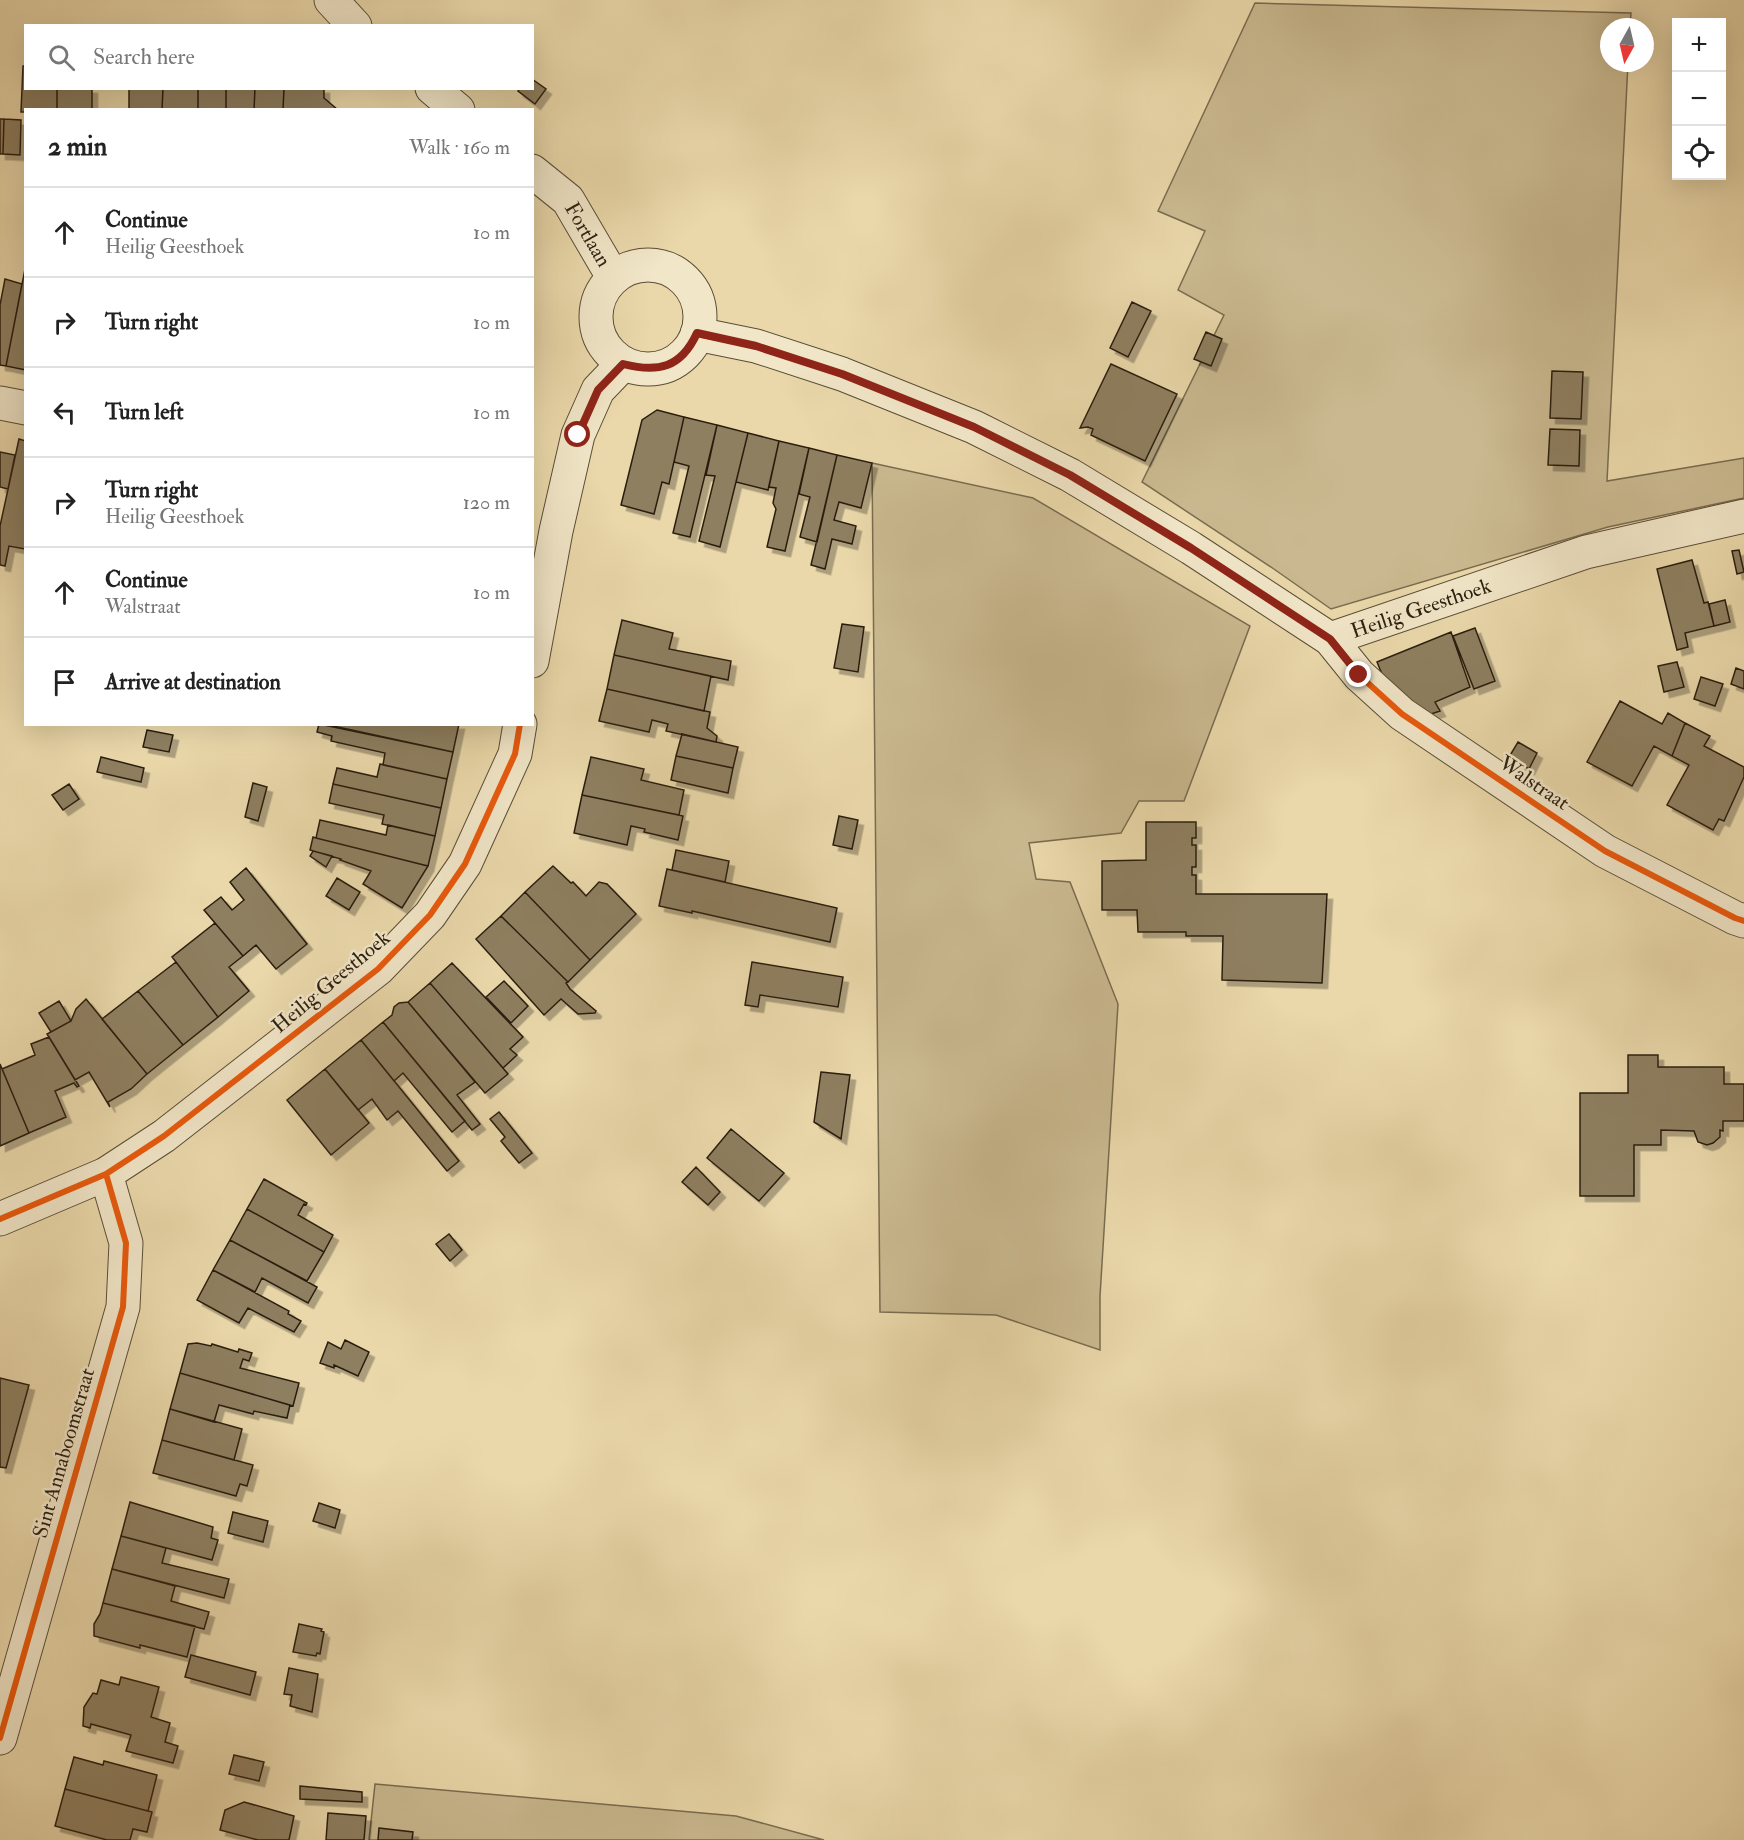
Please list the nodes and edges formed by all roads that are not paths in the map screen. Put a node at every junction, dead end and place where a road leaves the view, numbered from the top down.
1 (331, 0) edge
2 (353, 24) edge
3 (434, 90) edge
4 (456, 108) edge
5 (534, 173) edge
6 (613, 277) junction
7 (697, 333) junction
8 (623, 364) junction
9 (0, 403) edge
10 (24, 408) edge
11 (1744, 516) edge
12 (544, 528) edge
13 (534, 639) edge
14 (1330, 639) junction
15 (520, 726) edge
16 (1744, 921) edge
17 (106, 1174) junction
18 (0, 1219) edge
19 (0, 1738) edge

1 - 2 street
3 - 4 street
5 - 6 street, Fortlaan
6 - 7 street
6 - 8 street
7 - 8 street
7 - 14 street, Heilig Geesthoek
8 - 12 street
9 - 10 street
11 - 14 street, Heilig Geesthoek
12 - 13 street
14 - 16 street, Walstraat
15 - 17 street, Heilig Geesthoek
17 - 18 street, Heilig Geesthoek
17 - 19 street, Sint Annaboomstraat

